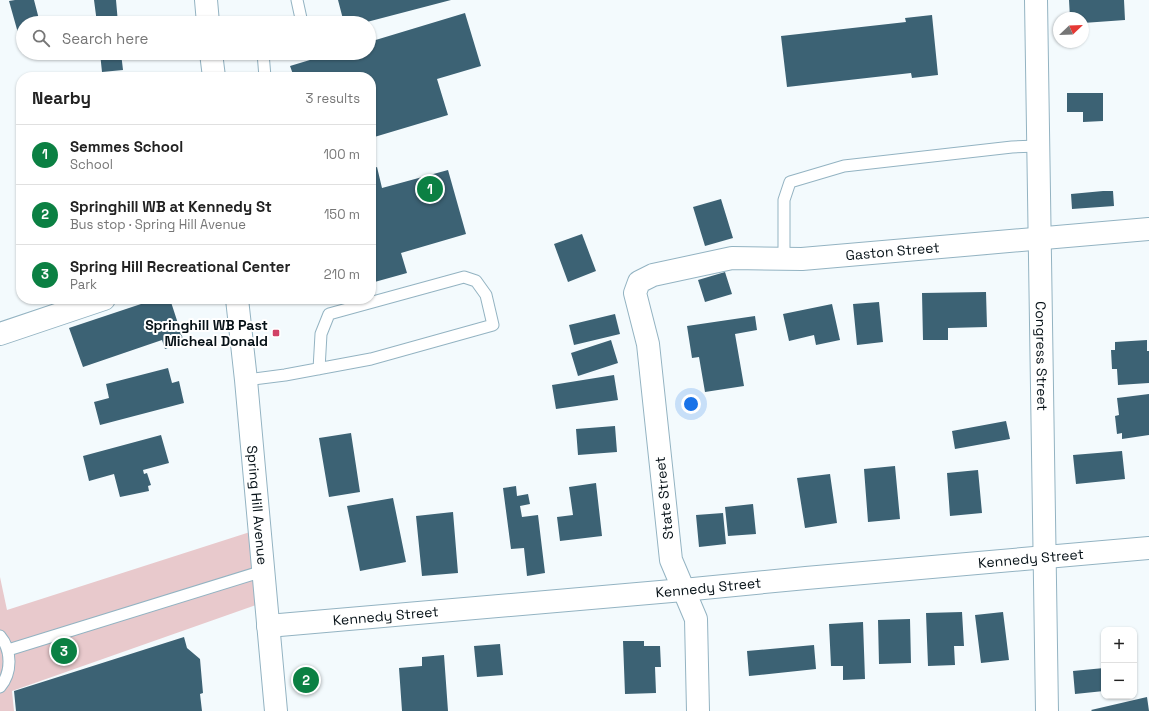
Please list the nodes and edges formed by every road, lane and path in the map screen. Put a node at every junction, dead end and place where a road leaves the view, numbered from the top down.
1 (206, 0) edge
2 (297, 0) edge
3 (1036, 0) edge
4 (207, 16) edge
5 (300, 16) edge
6 (212, 60) edge
7 (264, 60) edge
8 (213, 72) edge
9 (265, 72) edge
10 (1038, 146) junction
11 (1149, 229) edge
12 (1040, 238) junction
13 (784, 259) junction
14 (639, 282) joint
15 (376, 301) edge
16 (89, 304) edge
17 (238, 304) edge
18 (365, 304) edge
19 (0, 334) edge
20 (319, 369) junction
21 (246, 380) junction
22 (1149, 548) edge
23 (1044, 557) junction
24 (263, 571) junction
25 (683, 590) junction
26 (268, 626) junction
27 (0, 636) edge
28 (8, 650) junction
29 (0, 687) edge
30 (276, 711) edge
31 (698, 711) edge
32 (1047, 711) edge

1 - 4 street
2 - 5 lane
3 - 10 street, Congress Street
6 - 8 street
7 - 9 lane
10 - 12 street, Congress Street
10 - 13 lane
11 - 12 street, Gaston Street
12 - 13 street, Gaston Street
12 - 23 street, Congress Street
13 - 14 street, Gaston Street
14 - 25 street, State Street
15 - 20 lane
16 - 19 street
17 - 21 street, Spring Hill Avenue
18 - 20 lane
20 - 21 lane
21 - 24 street, Spring Hill Avenue
22 - 23 street, Kennedy Street
23 - 25 street, Kennedy Street
23 - 32 street, Congress Street
24 - 26 street, Spring Hill Avenue
24 - 28 lane
25 - 26 street, Kennedy Street
25 - 31 street, State Street
26 - 30 street, Spring Hill Avenue
27 - 28 lane
28 - 29 lane

